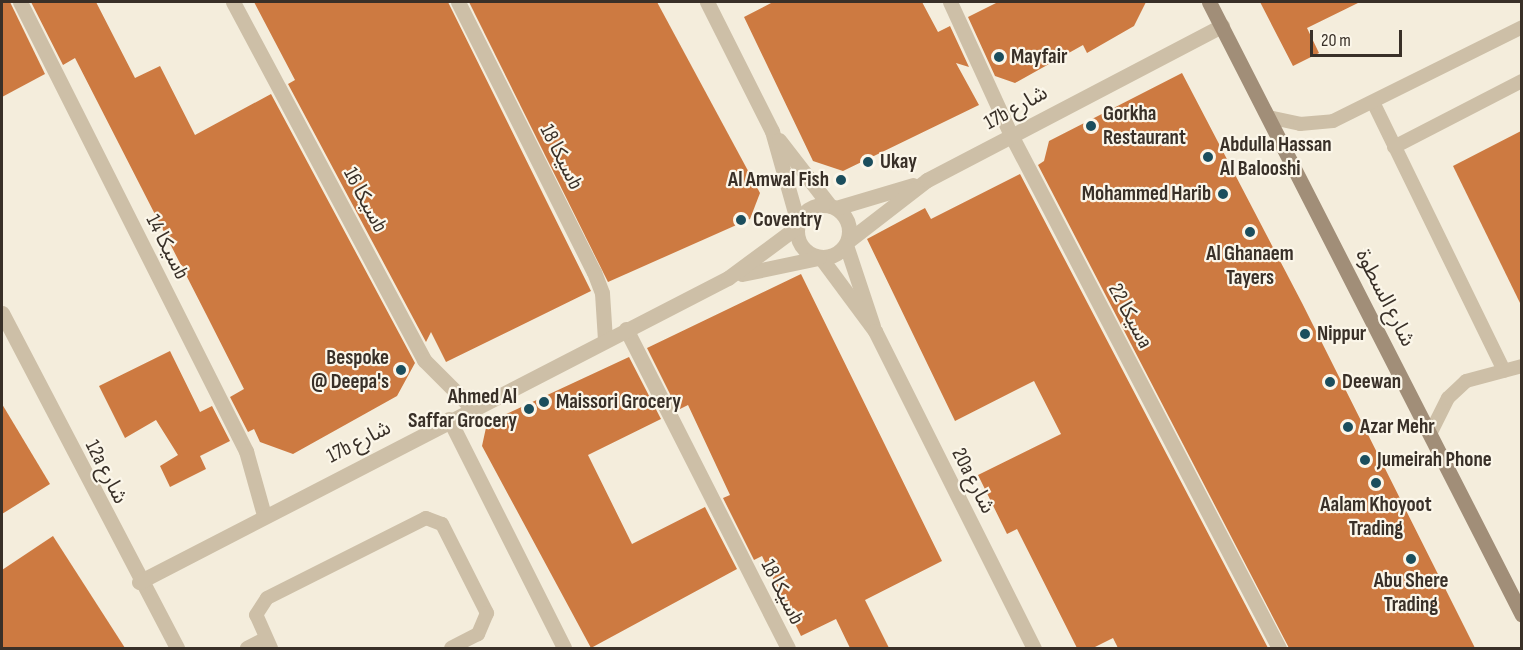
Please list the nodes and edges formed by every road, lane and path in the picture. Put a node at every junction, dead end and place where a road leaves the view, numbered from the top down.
1 (20, 2) edge
2 (233, 2) edge
3 (458, 2) edge
4 (707, 2) edge
5 (950, 2) edge
6 (1209, 2) edge
7 (1222, 26) junction
8 (1521, 27) edge
9 (1521, 81) edge
10 (1372, 102) junction
11 (1268, 117) junction
12 (772, 131) junction
13 (1011, 135) junction
14 (1394, 147) junction
15 (927, 180) junction
16 (833, 207) junction
17 (798, 225) junction
18 (847, 243) junction
19 (819, 258) junction
20 (728, 278) junction
21 (2, 313) edge
22 (626, 329) junction
23 (875, 332) junction
24 (605, 339) junction
25 (1521, 366) edge
26 (1504, 371) junction
27 (472, 408) junction
28 (449, 419) junction
29 (1430, 434) junction
30 (264, 515) junction
31 (139, 582) junction
32 (1521, 615) edge
33 (268, 644) edge
34 (177, 648) edge
35 (247, 648) edge
36 (451, 648) edge
37 (564, 648) edge
38 (788, 648) edge
39 (1034, 648) edge
40 (1279, 648) edge

1 - 30 street, سيكا 14b
2 - 27 street, سيكا 16b
3 - 24 street, سيكا 18b
4 - 12 street
5 - 13 street, سيكا 22a
6 - 7 main road, شارع السطوة
7 - 11 main road, شارع السطوة
7 - 13 street, 17b شارع
8 - 10 lane
9 - 14 lane
10 - 11 lane
10 - 14 lane
11 - 29 main road, شارع السطوة
12 - 16 street
12 - 17 street
13 - 15 street, 17b شارع
13 - 40 street, سيكا 22a
14 - 26 lane
15 - 16 street, 17b شارع
15 - 18 street, 17b شارع
16 - 17 street
16 - 18 street
17 - 19 street
17 - 20 street, 17b شارع
18 - 19 street
18 - 23 street, 20a شارع
19 - 20 street, 17b شارع
19 - 23 street, 20a شارع
20 - 22 street, 17b شارع
21 - 31 street, 12a شارع
22 - 24 street, 17b شارع
22 - 38 street, سيكا 18b
23 - 39 street, 20a شارع
24 - 27 street, 17b شارع
25 - 26 lane
26 - 29 lane
27 - 28 street, 17b شارع
28 - 30 street, 17b شارع
28 - 37 street
29 - 32 main road, شارع السطوة
30 - 31 street, 17b شارع
31 - 34 street, 12a شارع
33 - 35 lane
33 - 36 lane

